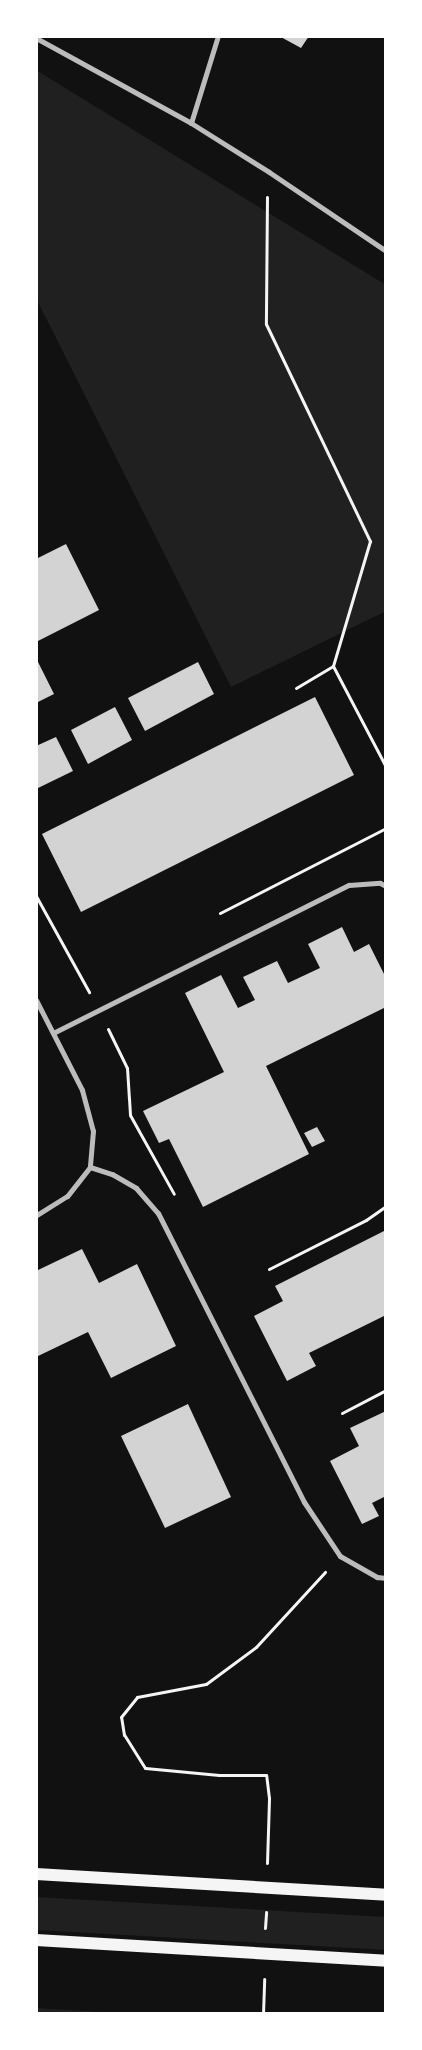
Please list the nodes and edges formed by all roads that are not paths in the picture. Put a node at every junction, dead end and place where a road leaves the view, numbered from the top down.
1 (218, 36) edge
2 (36, 38) edge
3 (191, 123) junction
4 (386, 250) edge
5 (386, 886) edge
6 (36, 1000) edge
7 (52, 1033) junction
8 (90, 1167) junction
9 (36, 1215) edge
10 (386, 1578) edge
11 (36, 1874) edge
12 (386, 1895) edge
13 (36, 1940) edge
14 (386, 1961) edge

1 - 3 street
2 - 3 street
3 - 4 street
5 - 7 street
6 - 7 street
7 - 8 street
8 - 9 street
8 - 10 street
11 - 12 main road
13 - 14 main road

